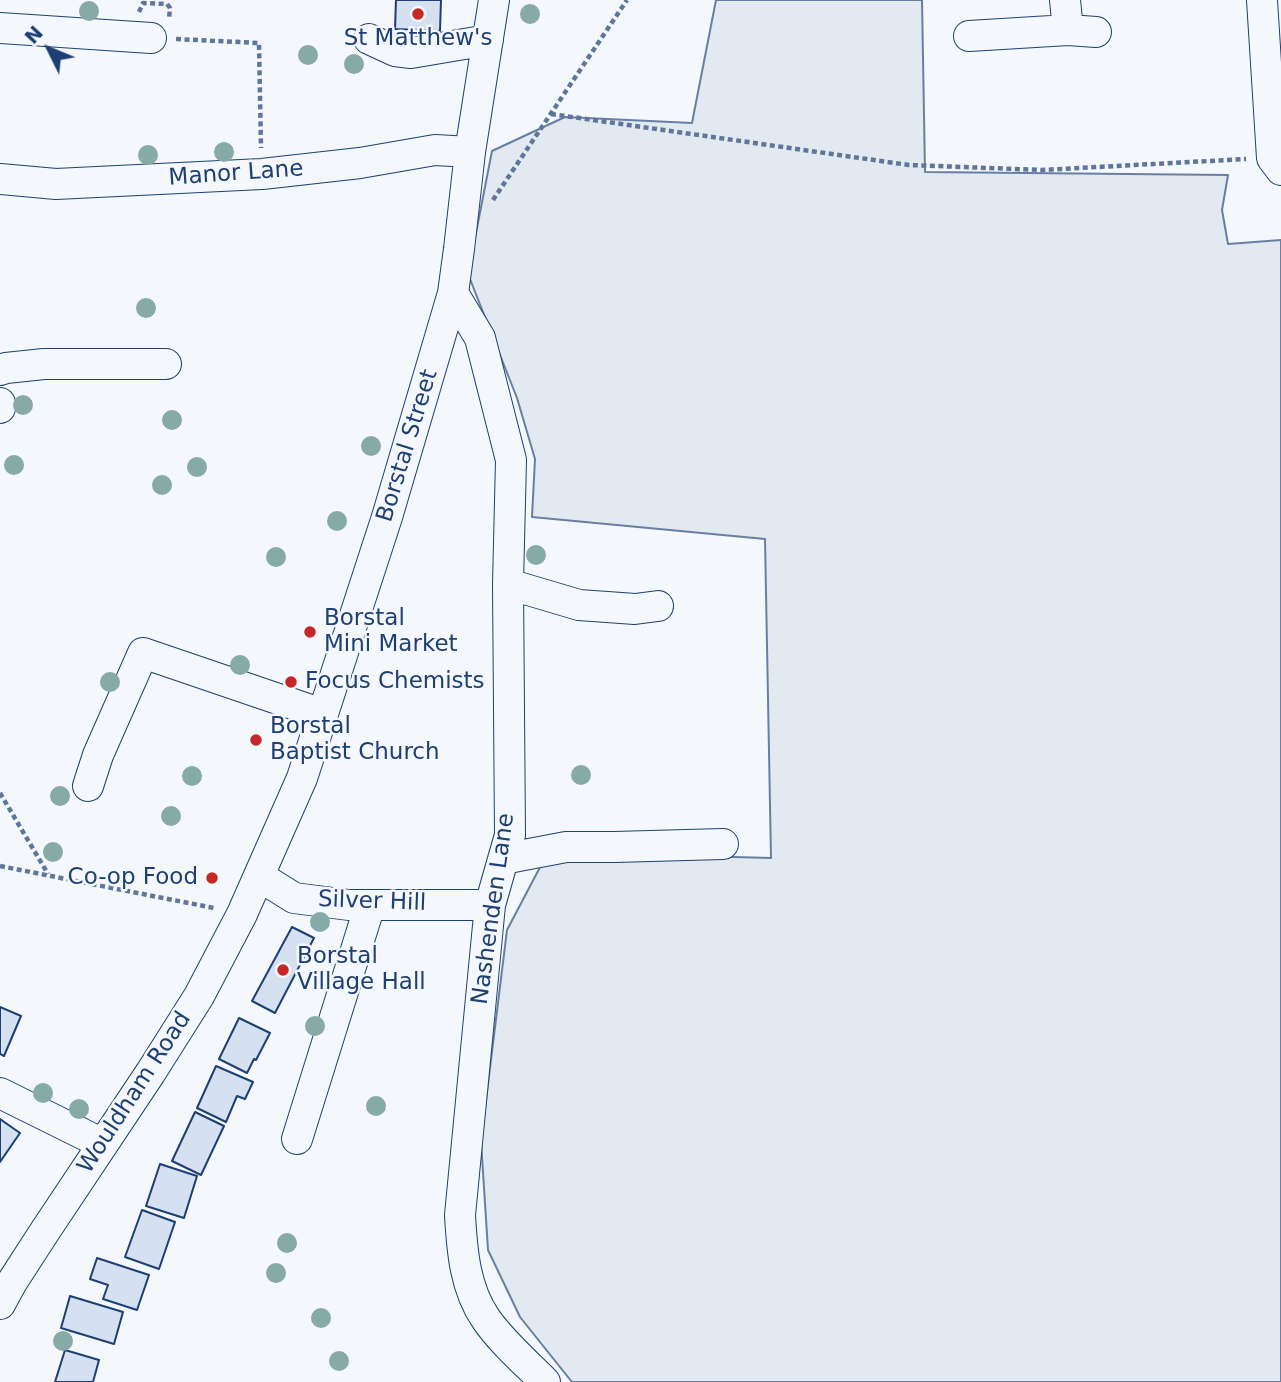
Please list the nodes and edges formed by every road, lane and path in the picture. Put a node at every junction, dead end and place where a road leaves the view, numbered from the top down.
1 (495, 0) edge
2 (627, 0) edge
3 (1065, 0) edge
4 (1262, 0) edge
5 (0, 28) edge
6 (969, 36) dead end
7 (151, 38) joint
8 (369, 39) dead end
9 (488, 40) junction
10 (551, 114) junction
11 (470, 152) junction
12 (1277, 164) edge
13 (262, 174) junction
14 (0, 179) edge
15 (490, 204) dead end
16 (453, 293) junction
17 (166, 364) dead end
18 (0, 370) edge
19 (508, 583) junction
20 (658, 606) dead end
21 (322, 714) junction
22 (88, 786) dead end
23 (0, 793) edge
24 (723, 844) dead end
25 (503, 859) junction
26 (0, 866) edge
27 (48, 875) junction
28 (260, 876) junction
29 (370, 905) junction
30 (490, 905) junction
31 (242, 914) junction
32 (0, 1093) edge
33 (297, 1139) dead end
34 (103, 1144) junction
35 (0, 1304) edge
36 (545, 1382) edge

1 - 9 street, Borstal Street
2 - 10 path
3 - 6 street
4 - 12 street
5 - 7 street
7 - 13 path
8 - 9 street
9 - 11 street, Borstal Street
10 - 12 path
10 - 15 path
11 - 13 street, Manor Lane
11 - 16 street, Borstal Street
13 - 14 street, Manor Lane
16 - 19 street, Nashenden Lane
16 - 21 street, Borstal Street
17 - 18 street
19 - 20 street
19 - 25 street, Nashenden Lane
21 - 22 street
21 - 28 street, Borstal Street
23 - 27 path
24 - 25 street
25 - 30 street, Nashenden Lane
26 - 27 path
27 - 31 path
28 - 29 street, Silver Hill
28 - 31 street, Wouldham Road
29 - 30 street, Silver Hill
29 - 33 street
30 - 36 street, Nashenden Lane
31 - 34 street, Wouldham Road
32 - 34 street
34 - 35 street, Wouldham Road

